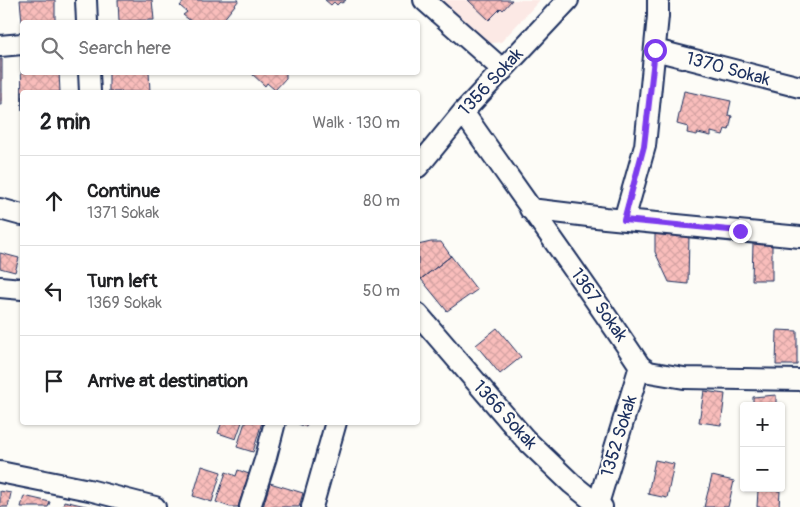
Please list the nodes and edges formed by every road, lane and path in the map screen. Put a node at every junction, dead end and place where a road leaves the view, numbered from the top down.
1 (86, 0) edge
2 (424, 0) edge
3 (568, 0) edge
4 (658, 0) edge
5 (87, 20) edge
6 (20, 44) edge
7 (0, 46) edge
8 (655, 50) junction
9 (503, 70) junction
10 (89, 75) edge
11 (800, 87) edge
12 (90, 90) edge
13 (464, 112) junction
14 (420, 165) edge
15 (0, 209) edge
16 (530, 209) junction
17 (20, 214) edge
18 (624, 220) junction
19 (800, 237) edge
20 (0, 287) edge
21 (20, 289) edge
22 (420, 316) edge
23 (640, 366) junction
24 (800, 380) edge
25 (274, 425) edge
26 (335, 425) edge
27 (0, 472) edge
28 (599, 506) edge
29 (155, 507) edge
30 (250, 507) edge
31 (312, 507) edge

1 - 5 street
2 - 9 street
3 - 9 street, 1356 Sokak
4 - 8 street
6 - 7 street
8 - 11 street, 1370 Sokak
8 - 18 street
9 - 13 street, 1356 Sokak
10 - 12 street
13 - 14 street, 1356 Sokak
13 - 16 street, 1367 Sokak
15 - 17 street
16 - 18 street
16 - 23 street, 1367 Sokak
18 - 19 street
20 - 21 street
22 - 28 street, 1366 Sokak
23 - 24 street
23 - 28 street, 1352 Sokak
25 - 30 street
26 - 31 street
27 - 29 street

